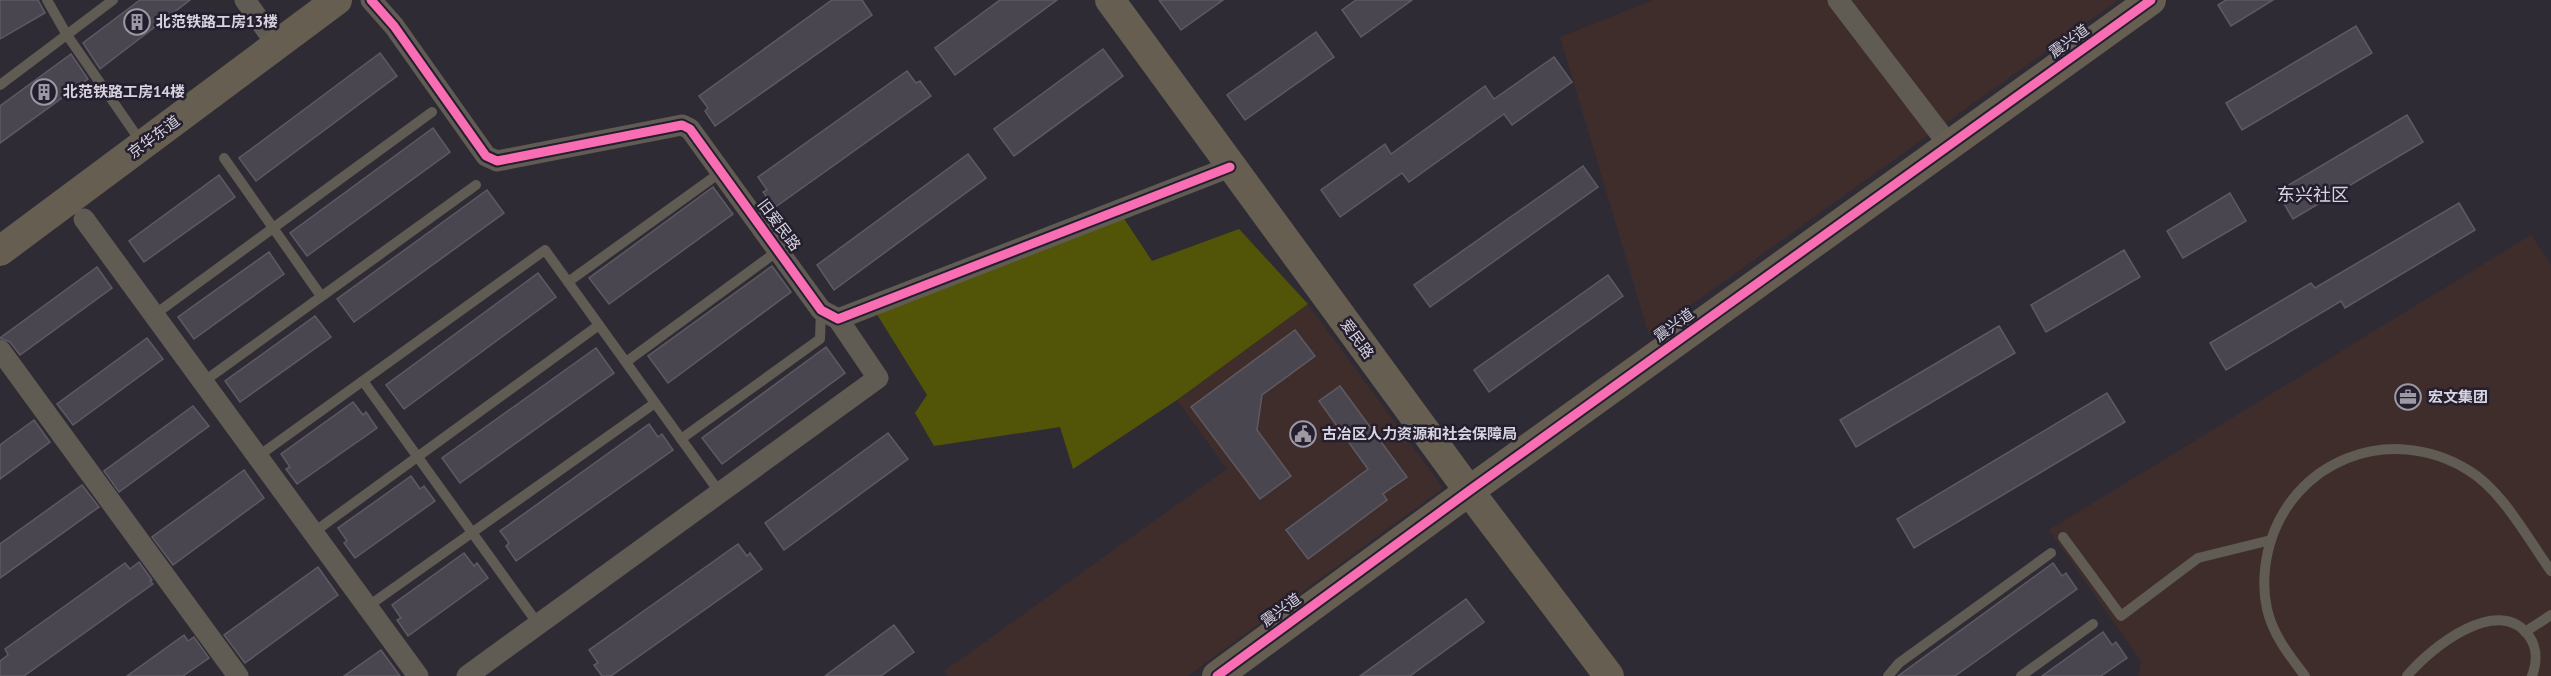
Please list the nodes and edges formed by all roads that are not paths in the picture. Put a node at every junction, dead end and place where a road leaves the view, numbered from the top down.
1 (47, 0) edge
2 (113, 0) edge
3 (245, 0) edge
4 (336, 0) edge
5 (371, 0) edge
6 (1110, 0) edge
7 (1838, 0) edge
8 (2151, 0) edge
9 (67, 35) junction
10 (277, 45) junction
11 (0, 85) edge
12 (432, 112) dead end
13 (143, 144) junction
14 (1949, 145) junction
15 (224, 158) dead end
16 (1230, 167) junction
17 (721, 172) junction
18 (476, 185) dead end
19 (84, 219) dead end
20 (273, 228) junction
21 (779, 250) junction
22 (0, 251) edge
23 (568, 282) junction
24 (321, 296) junction
25 (154, 315) junction
26 (830, 315) junction
27 (599, 325) junction
28 (0, 350) edge
29 (626, 362) junction
30 (363, 381) junction
31 (203, 382) junction
32 (655, 403) junction
33 (681, 439) junction
34 (417, 456) junction
35 (257, 457) junction
36 (1469, 491) junction
37 (720, 493) junction
38 (314, 532) junction
39 (472, 532) junction
40 (2063, 537) dead end
41 (2271, 540) junction
42 (2051, 553) dead end
43 (2551, 572) edge
44 (367, 607) junction
45 (2551, 615) edge
46 (538, 624) junction
47 (2092, 624) dead end
48 (2525, 632) junction
49 (237, 676) edge
50 (418, 676) edge
51 (467, 676) edge
52 (1217, 676) edge
53 (1609, 676) edge
54 (1888, 676) edge
55 (2021, 676) edge
56 (2305, 676) edge
57 (2407, 676) edge
58 (2532, 676) edge

1 - 9 lane
2 - 9 lane
3 - 10 street
4 - 10 street, 京华东道
5 - 17 street, 旧爱民路
6 - 16 street, 爱民路
7 - 14 street
8 - 14 street, 震兴道
9 - 11 lane
9 - 13 lane
10 - 13 street, 京华东道
12 - 20 lane
13 - 22 street, 京华东道
14 - 36 street, 震兴道
15 - 20 lane
16 - 26 street
16 - 36 street, 爱民路
17 - 21 street, 旧爱民路
17 - 23 lane
18 - 24 lane
19 - 25 street
20 - 24 lane
20 - 25 lane
21 - 26 street, 旧爱民路
21 - 29 lane
23 - 27 lane
23 - 30 lane
24 - 31 lane
25 - 31 street
26 - 33 lane
26 - 37 street, 旧爱民路
27 - 29 lane
27 - 34 lane
28 - 49 street
29 - 32 lane
30 - 34 lane
30 - 35 lane
31 - 35 street
32 - 33 lane
32 - 39 lane
33 - 37 lane
34 - 38 lane
34 - 39 lane
35 - 38 street
36 - 52 street, 震兴道
36 - 53 street, 爱民路
37 - 46 street
38 - 44 street
39 - 44 lane
39 - 46 lane
40 - 41 lane
41 - 43 lane
41 - 56 lane
42 - 54 lane
44 - 50 street
45 - 48 lane
46 - 51 street
47 - 55 lane
48 - 57 lane
48 - 58 lane

